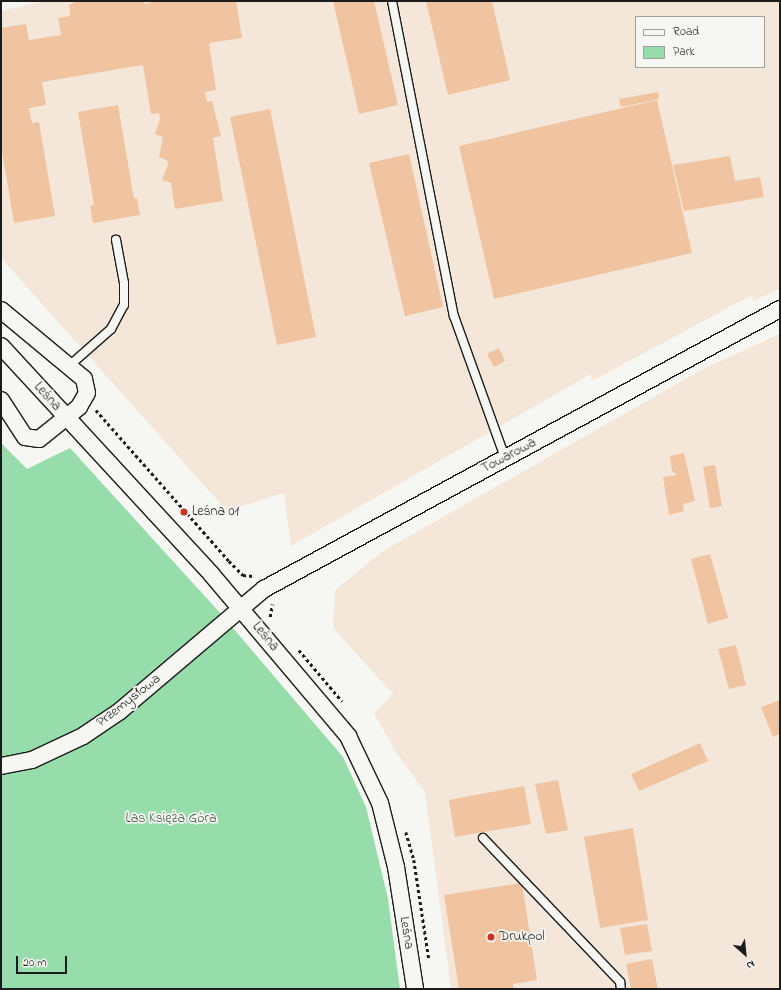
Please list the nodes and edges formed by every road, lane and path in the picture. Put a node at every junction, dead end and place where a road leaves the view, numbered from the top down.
1 (392, 1) edge
2 (116, 240) dead end
3 (780, 309) edge
4 (1, 310) edge
5 (1, 346) edge
6 (69, 366) junction
7 (85, 398) junction
8 (1, 400) edge
9 (66, 419) junction
10 (505, 458) junction
11 (229, 561) junction
12 (224, 565) dead end
13 (258, 581) dead end
14 (270, 598) dead end
15 (243, 610) junction
16 (271, 618) dead end
17 (1, 766) edge
18 (483, 838) dead end
19 (415, 989) edge
20 (621, 989) edge

1 - 10 lane
2 - 6 lane
3 - 10 street, Towarowa
4 - 6 street
5 - 9 street, Leśna
6 - 7 street
7 - 9 street
7 - 11 path
8 - 9 street
9 - 15 street, Leśna
10 - 15 street, Towarowa
11 - 12 path
11 - 13 path
14 - 16 path
15 - 17 street, Przemysłowa
15 - 19 street, Leśna
18 - 20 lane

